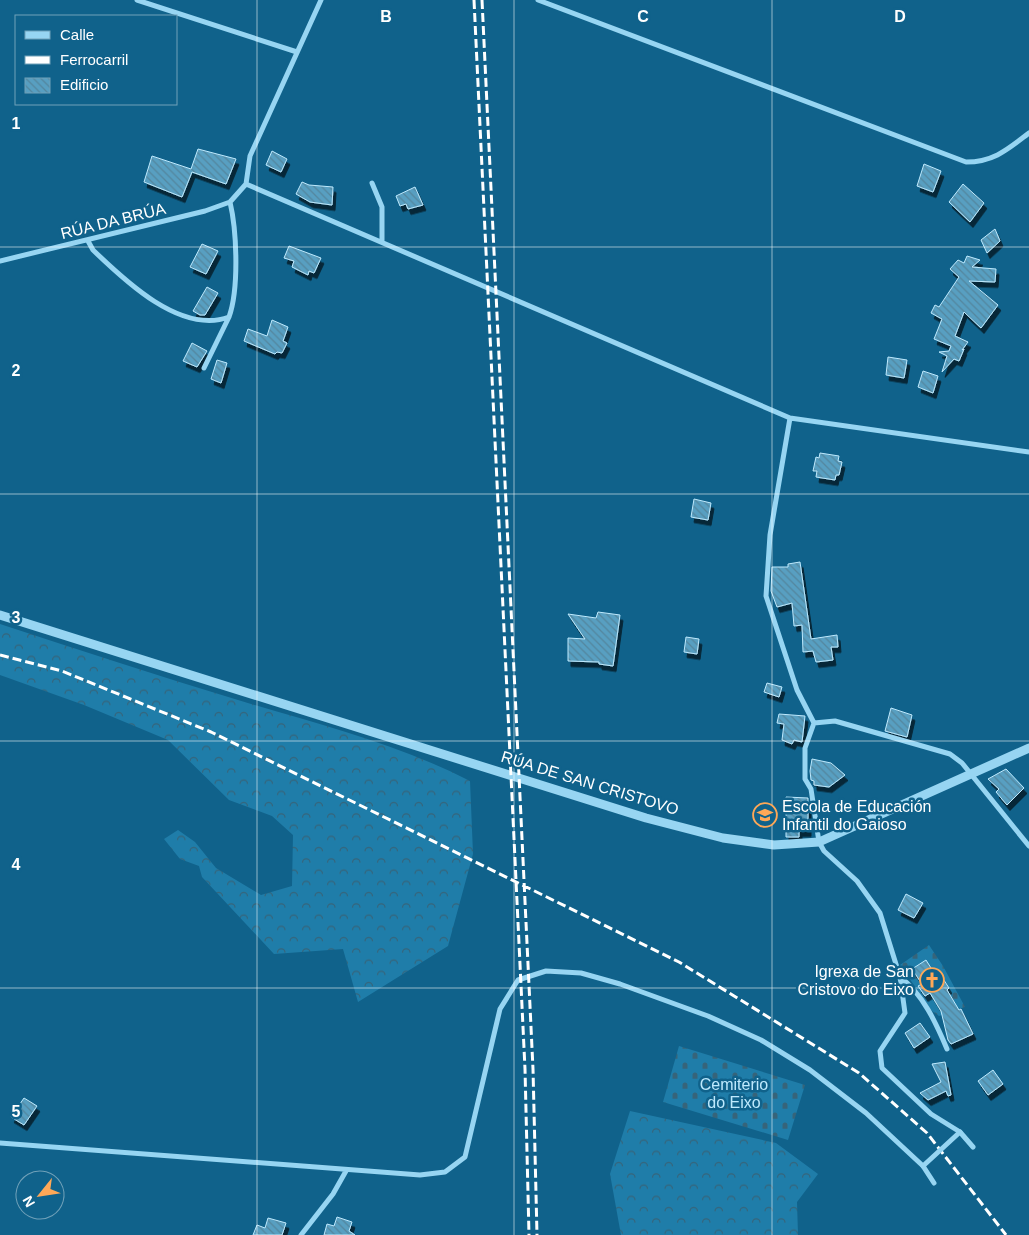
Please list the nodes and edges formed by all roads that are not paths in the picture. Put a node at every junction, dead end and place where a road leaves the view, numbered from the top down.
1 (137, 0) edge
2 (321, 0) edge
3 (538, 0) edge
4 (297, 52) junction
5 (1029, 133) edge
6 (372, 183) dead end
7 (246, 184) junction
8 (230, 202) junction
9 (88, 241) junction
10 (382, 242) junction
11 (0, 261) edge
12 (229, 317) junction
13 (204, 368) dead end
14 (790, 418) junction
15 (1029, 452) edge
16 (0, 615) edge
17 (814, 723) junction
18 (1029, 748) edge
19 (969, 774) junction
20 (819, 842) junction
21 (1029, 846) edge
22 (900, 977) junction
23 (947, 1049) dead end
24 (960, 1132) junction
25 (0, 1142) edge
26 (973, 1147) dead end
27 (923, 1166) junction
28 (346, 1171) junction
29 (934, 1184) dead end
30 (301, 1235) edge

1 - 4 street
2 - 4 street
3 - 5 street
4 - 7 street
6 - 10 street
7 - 8 street
7 - 10 street
8 - 9 street, RÚA DA BRÚA
8 - 12 street
9 - 11 street, RÚA DA BRÚA
9 - 12 street
10 - 14 street
12 - 13 street
14 - 15 street
14 - 17 street
16 - 20 street, RÚA DE SAN CRISTOVO
17 - 19 street
17 - 20 street
18 - 19 street, RÚA DE SAN CRISTOVO
19 - 20 street, RÚA DE SAN CRISTOVO
19 - 21 street
20 - 22 street
22 - 23 street
22 - 24 street
24 - 26 street
24 - 27 street, bridge
25 - 28 street
27 - 28 street
27 - 29 street
28 - 30 street

